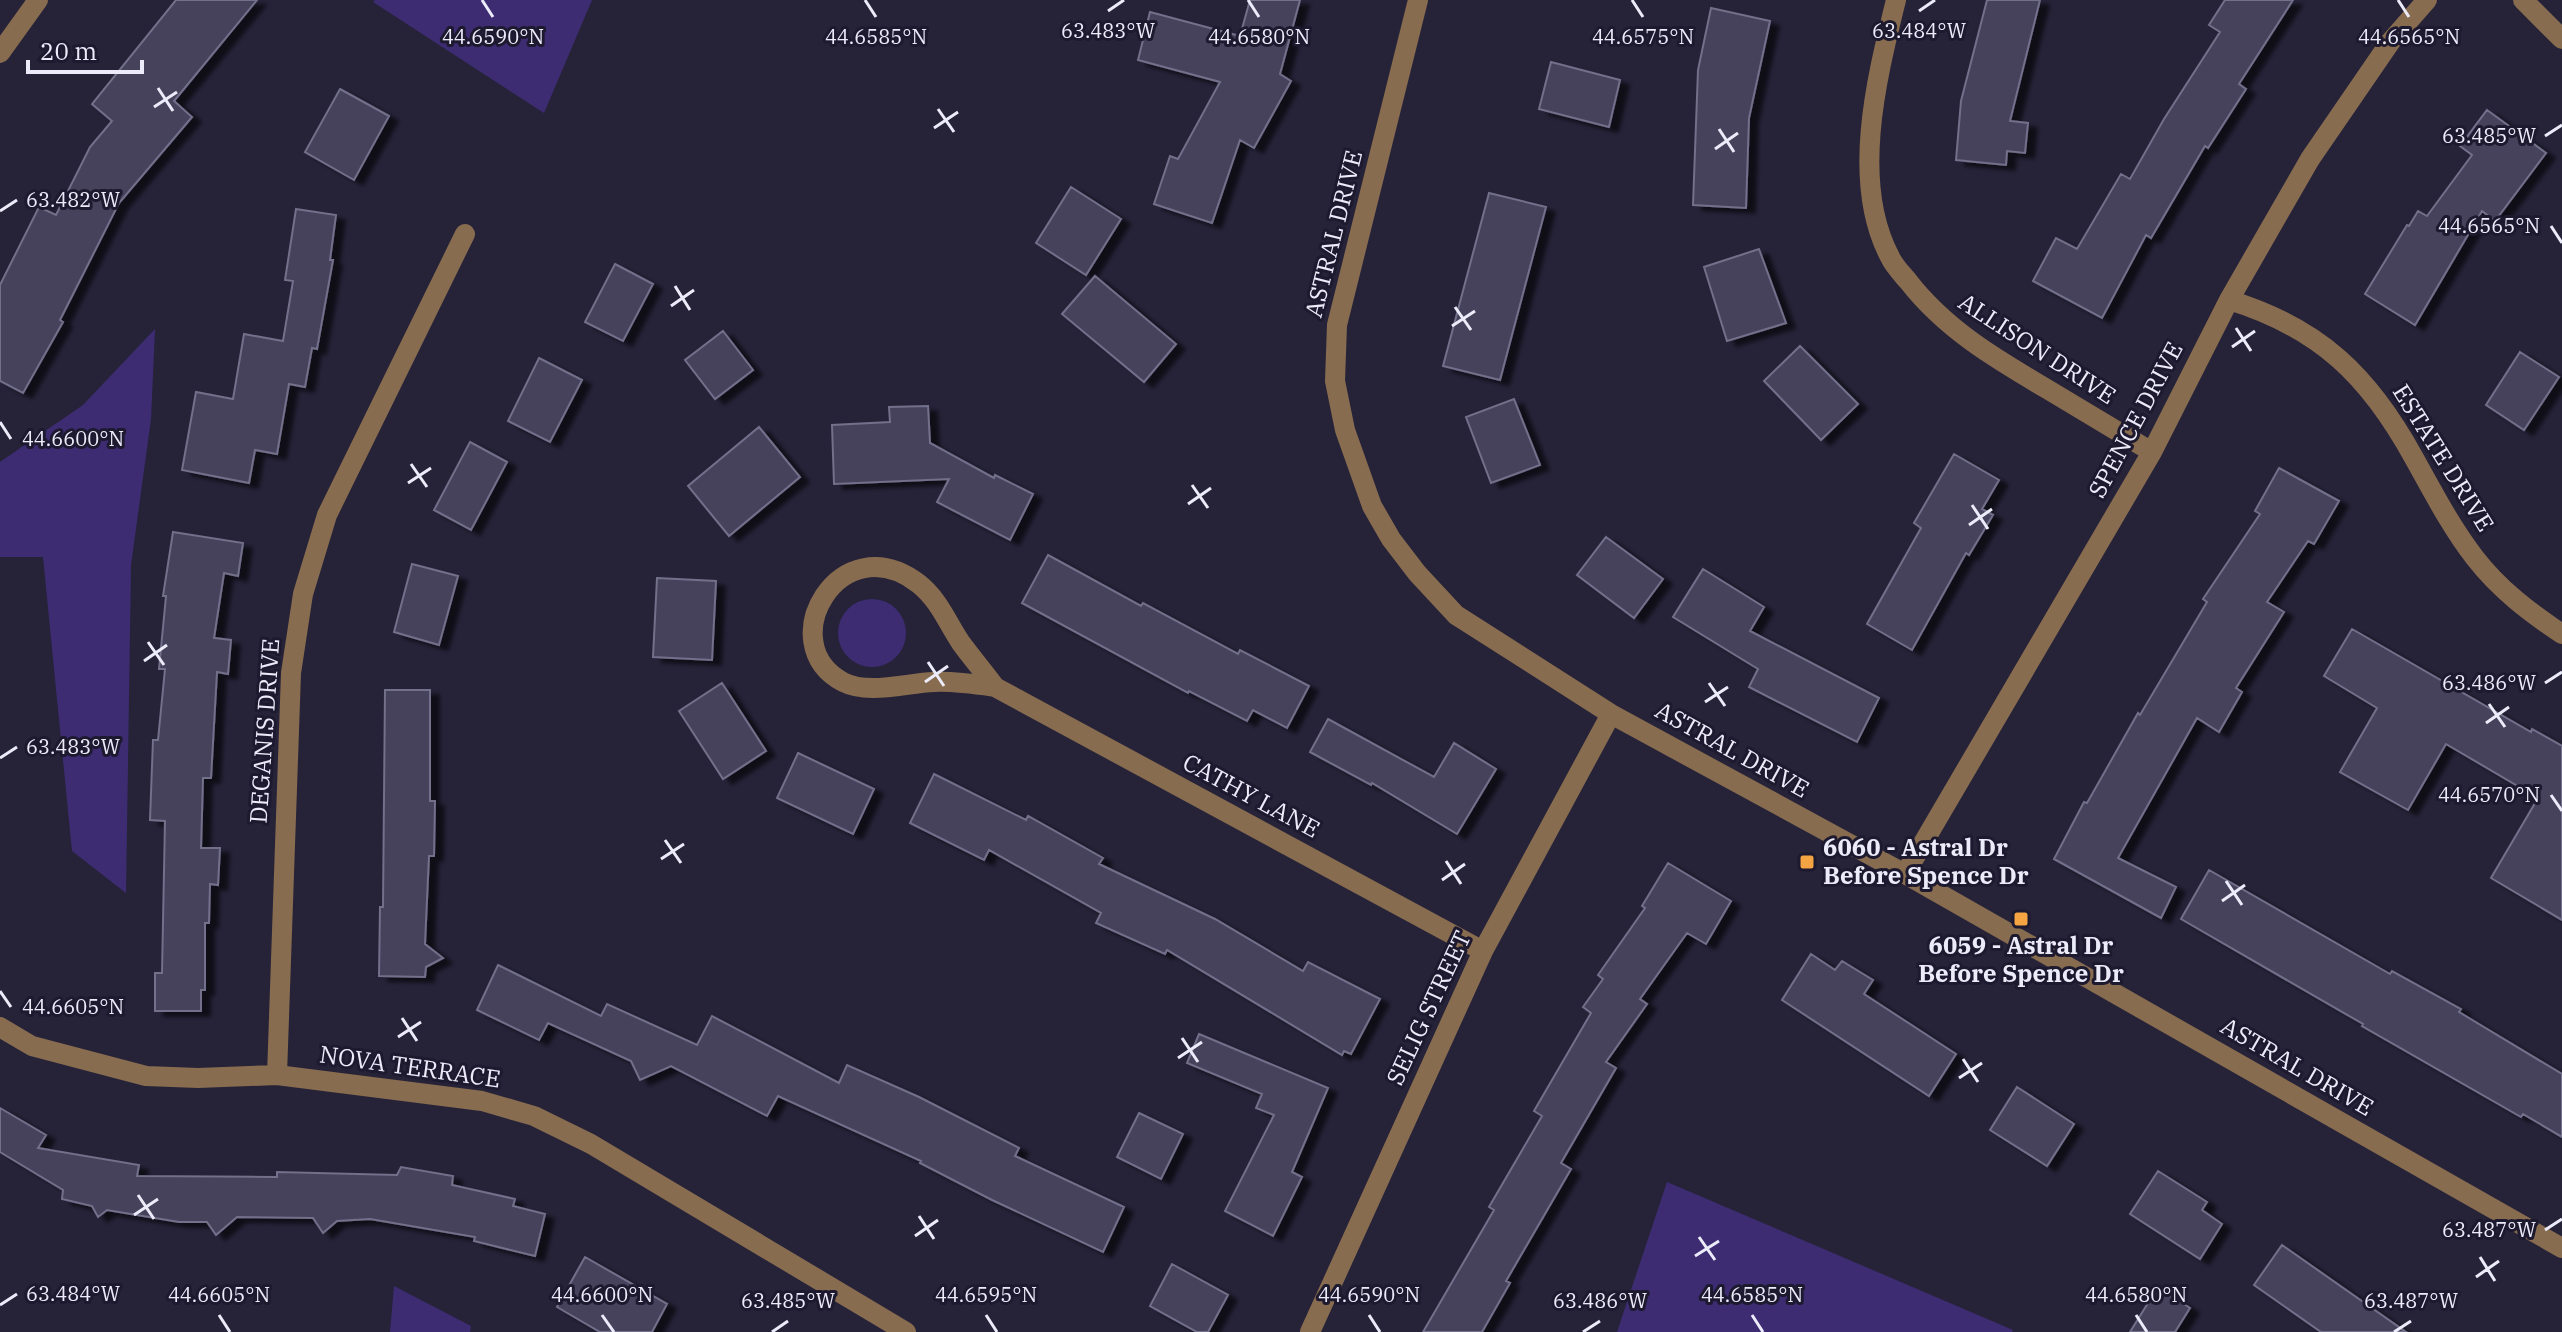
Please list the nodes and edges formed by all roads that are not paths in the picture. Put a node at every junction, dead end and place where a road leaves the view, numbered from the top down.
1 (38, 0) edge
2 (1418, 0) edge
3 (1896, 0) edge
4 (2427, 0) edge
5 (2523, 0) edge
6 (2562, 39) edge
7 (0, 53) edge
8 (465, 234) dead end
9 (2229, 300) junction
10 (2152, 452) junction
11 (2562, 634) edge
12 (995, 687) junction
13 (1611, 714) junction
14 (1905, 874) junction
15 (1483, 951) junction
16 (0, 1027) edge
17 (277, 1075) junction
18 (2562, 1248) edge
19 (898, 1330) edge
20 (1310, 1332) edge

1 - 7 street
2 - 13 street, ASTRAL DRIVE
3 - 10 street, ALLISON DRIVE
4 - 9 street, SPENCE DRIVE
5 - 6 street
8 - 17 street, DEGANIS DRIVE
9 - 10 street, SPENCE DRIVE
9 - 11 street, ESTATE DRIVE
10 - 14 street, SPENCE DRIVE
12 - 12 street, CATHY LANE
12 - 15 street, CATHY LANE
13 - 14 street, ASTRAL DRIVE
13 - 15 street, SELIG STREET
14 - 18 street, ASTRAL DRIVE
15 - 20 street, SELIG STREET
16 - 17 street, NOVA TERRACE
17 - 19 street, NOVA TERRACE

